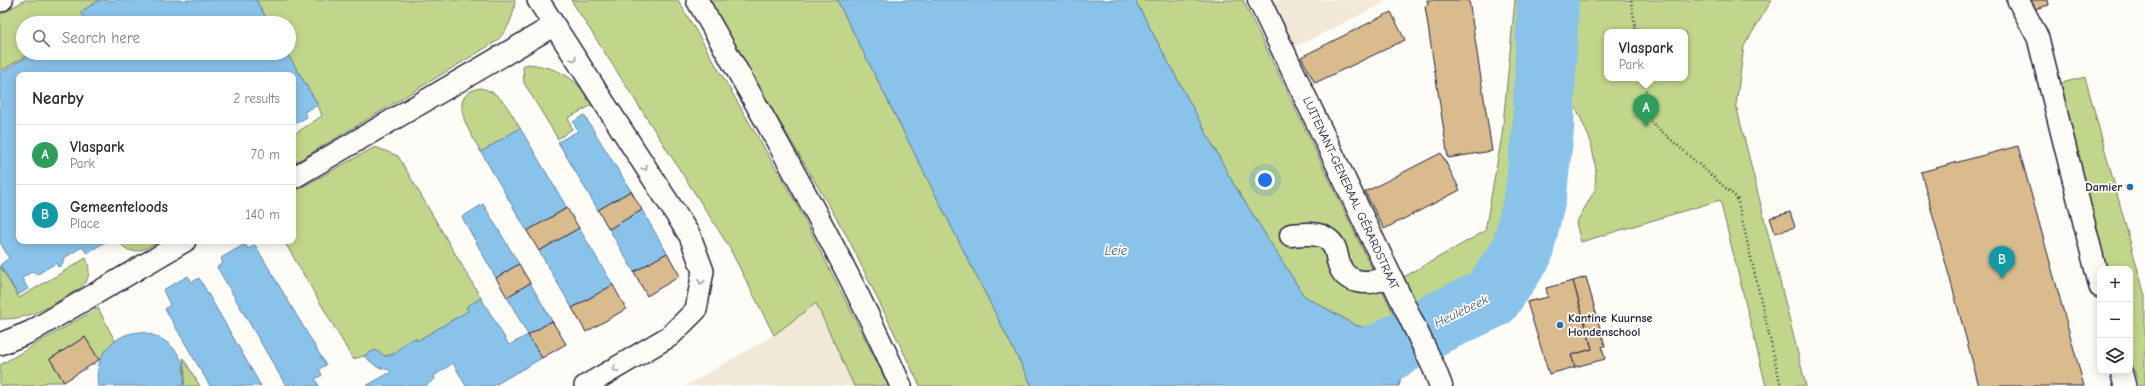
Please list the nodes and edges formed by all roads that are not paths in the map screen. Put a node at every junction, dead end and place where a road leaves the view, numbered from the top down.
1 (538, 0) edge
2 (697, 0) edge
3 (1259, 0) edge
4 (2018, 0) edge
5 (553, 26) junction
6 (296, 176) edge
7 (1291, 235) dead end
8 (180, 244) edge
9 (2097, 275) edge
10 (1379, 280) dead end
11 (0, 344) edge
12 (2122, 374) edge
13 (1438, 377) edge
14 (585, 386) edge
15 (901, 386) edge
16 (2125, 386) edge

1 - 5 lane
2 - 15 lane
3 - 13 street, LUITENANT-GENERAAL GÉRARDSTRAAT
4 - 9 lane
5 - 6 lane
5 -> 14 lane
7 - 10 street
8 - 11 lane
12 - 16 lane

